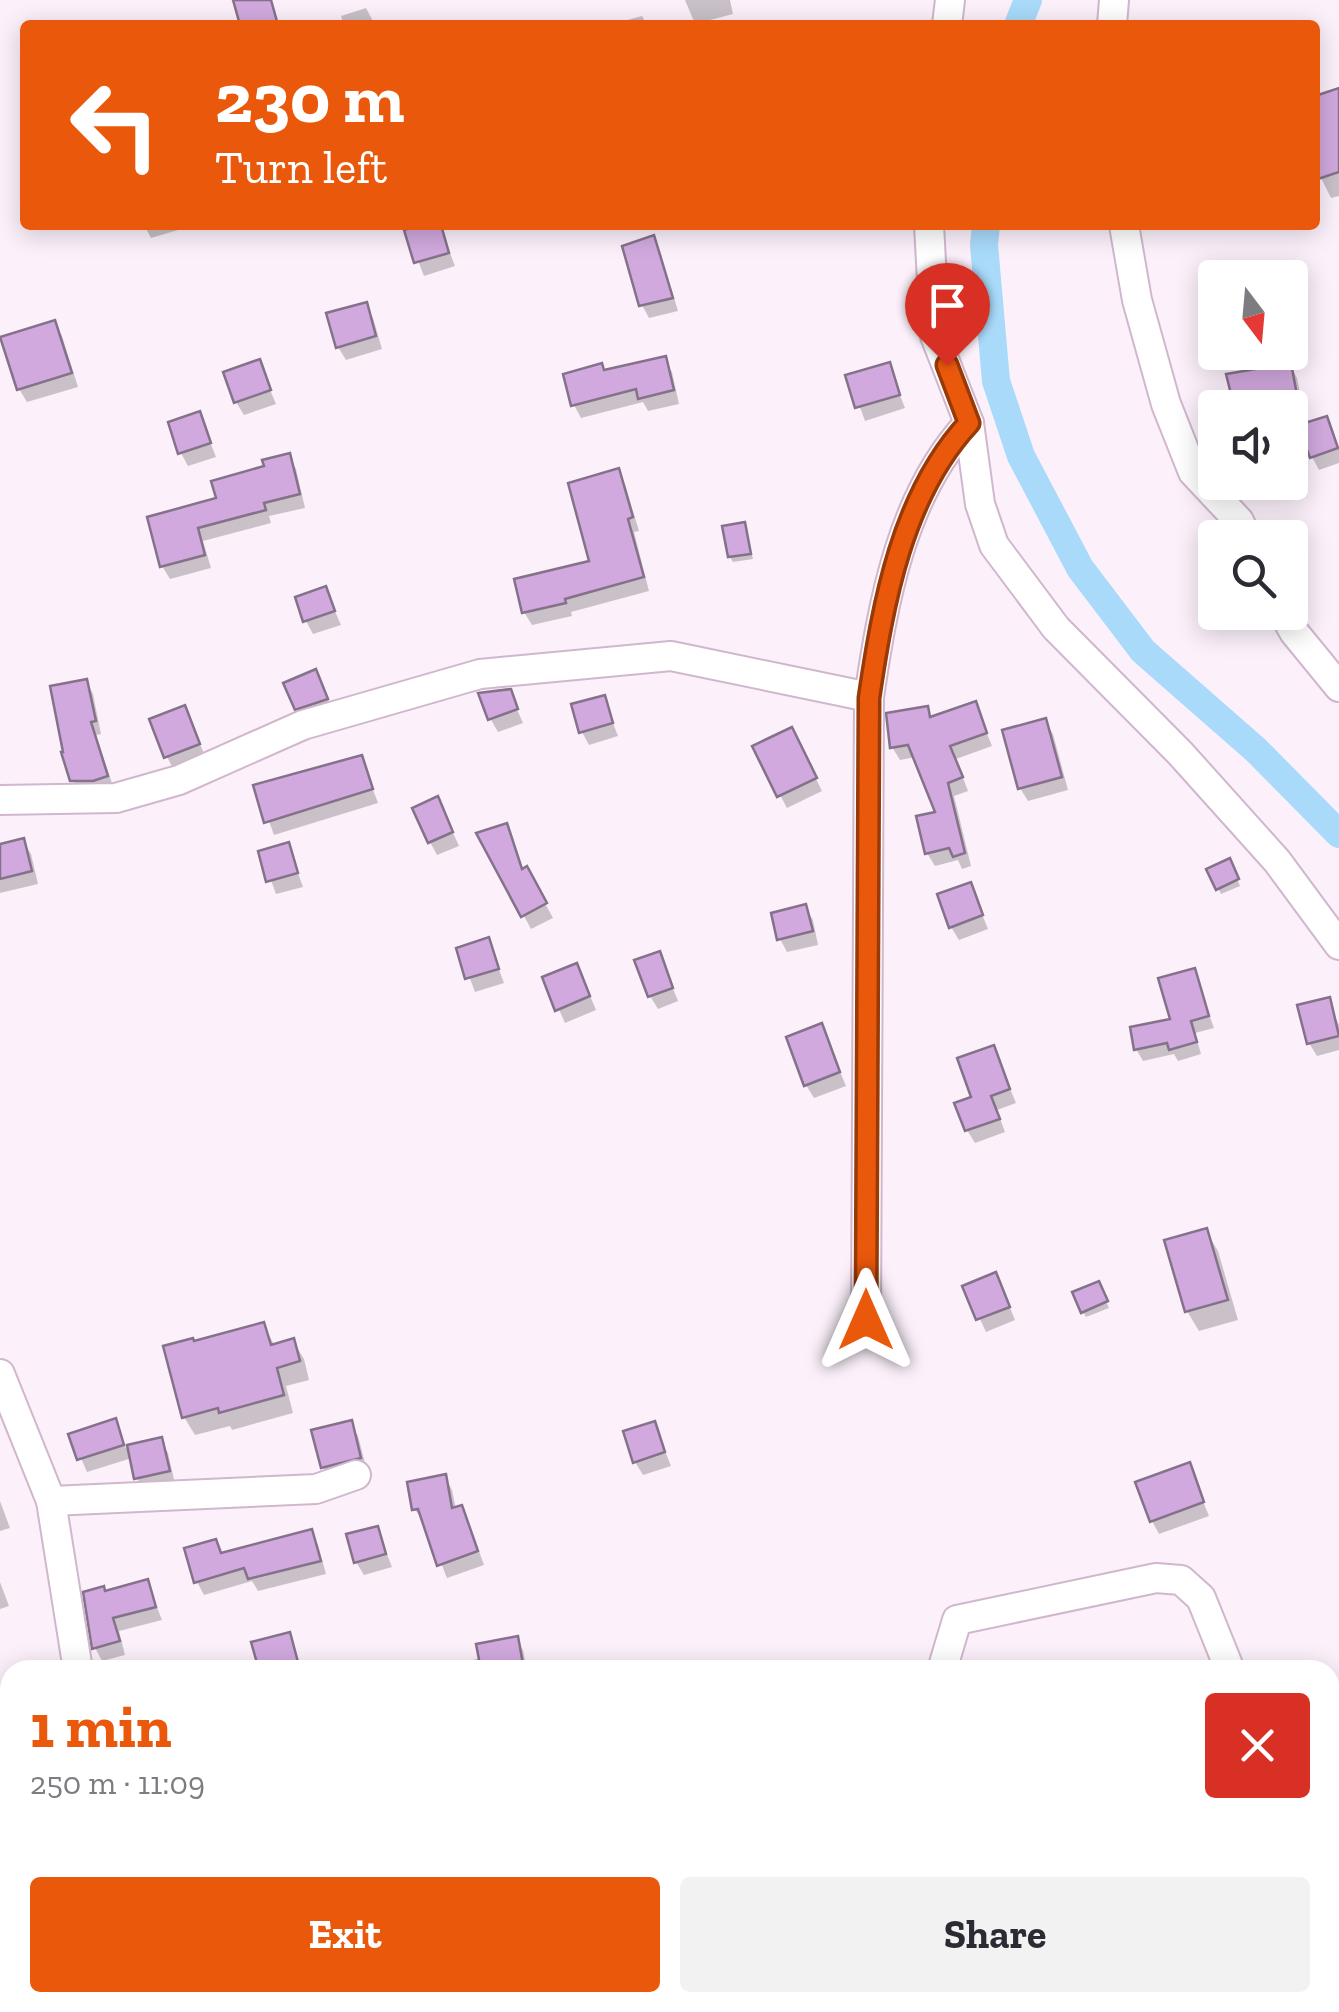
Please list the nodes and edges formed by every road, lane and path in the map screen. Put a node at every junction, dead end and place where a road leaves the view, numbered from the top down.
1 (930, 230) edge
2 (1125, 230) edge
3 (969, 423) junction
4 (1239, 520) edge
5 (1293, 630) edge
6 (1339, 687) edge
7 (869, 698) junction
8 (0, 800) edge
9 (1339, 945) edge
10 (866, 1320) dead end
11 (0, 1374) edge
12 (356, 1475) dead end
13 (52, 1501) junction
14 (76, 1660) edge
15 (945, 1660) edge
16 (1226, 1660) edge

1 - 3 street
2 - 4 street
3 - 7 street
3 - 9 street
5 - 6 street
7 - 8 street
7 - 10 street
11 - 13 street
12 - 13 street
13 - 14 street
15 - 16 street

